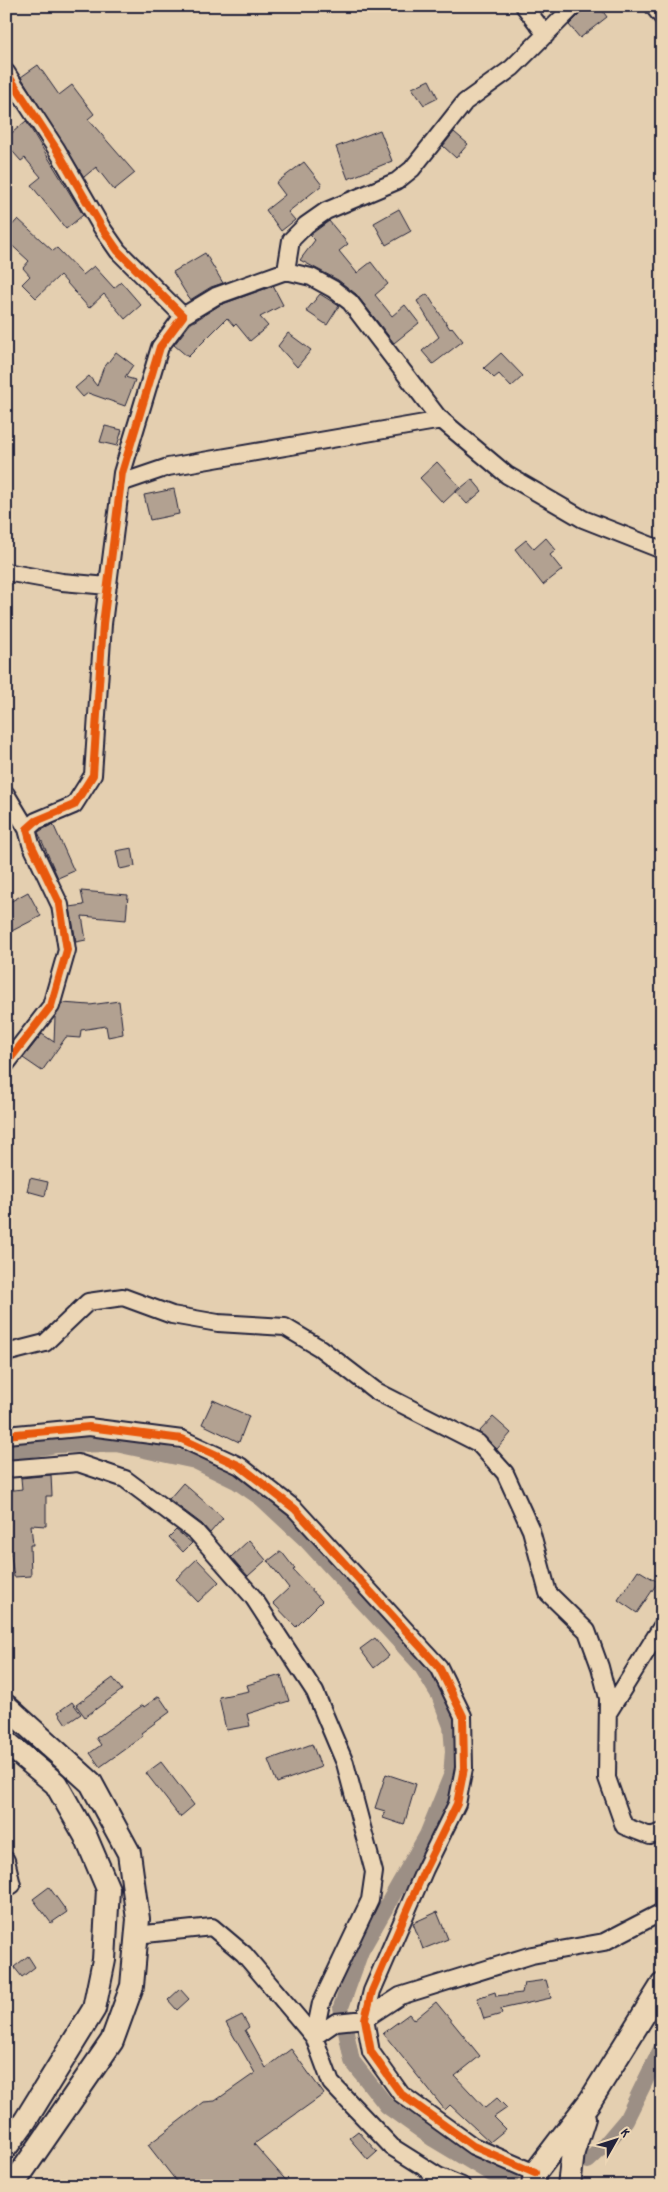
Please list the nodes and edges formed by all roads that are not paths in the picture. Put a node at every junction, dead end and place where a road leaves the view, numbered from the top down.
1 (524, 6) edge
2 (574, 6) edge
3 (653, 6) edge
4 (662, 17) edge
5 (546, 35) junction
6 (6, 72) edge
7 (286, 270) junction
8 (183, 316) junction
9 (442, 420) junction
10 (121, 483) junction
11 (662, 550) edge
12 (6, 572) edge
13 (108, 586) junction
14 (6, 794) edge
15 (27, 829) junction
16 (6, 1064) edge
17 (6, 1352) edge
18 (6, 1435) edge
19 (6, 1469) edge
20 (662, 1626) edge
21 (6, 1706) edge
22 (608, 1714) junction
23 (6, 1742) edge
24 (662, 1832) edge
25 (6, 1860) edge
26 (6, 1888) edge
27 (662, 1912) edge
28 (136, 1935) junction
29 (662, 1986) edge
30 (365, 2019) junction
31 (314, 2038) junction
32 (590, 2101) junction
33 (6, 2147) edge
34 (534, 2179) edge
35 (432, 2181) edge
36 (12, 2186) edge
37 (462, 2186) edge
38 (569, 2186) edge

1 - 5 street
2 - 5 street
3 - 4 street
5 - 7 street
6 - 8 street
7 - 8 street
7 - 9 street
8 - 10 street
9 - 10 street
9 - 11 street
10 - 13 street
12 - 13 street
13 - 15 street
14 - 15 street
15 - 16 street
17 - 22 street
18 - 30 street
19 - 31 street
20 - 22 street
21 - 28 main road
22 - 24 street
23 - 33 main road
25 - 26 street
27 - 30 street
28 - 31 street
28 - 36 main road
29 - 32 main road
30 - 31 street
30 - 34 street
31 - 35 street
32 - 34 main road
32 - 38 main road
35 - 37 street

